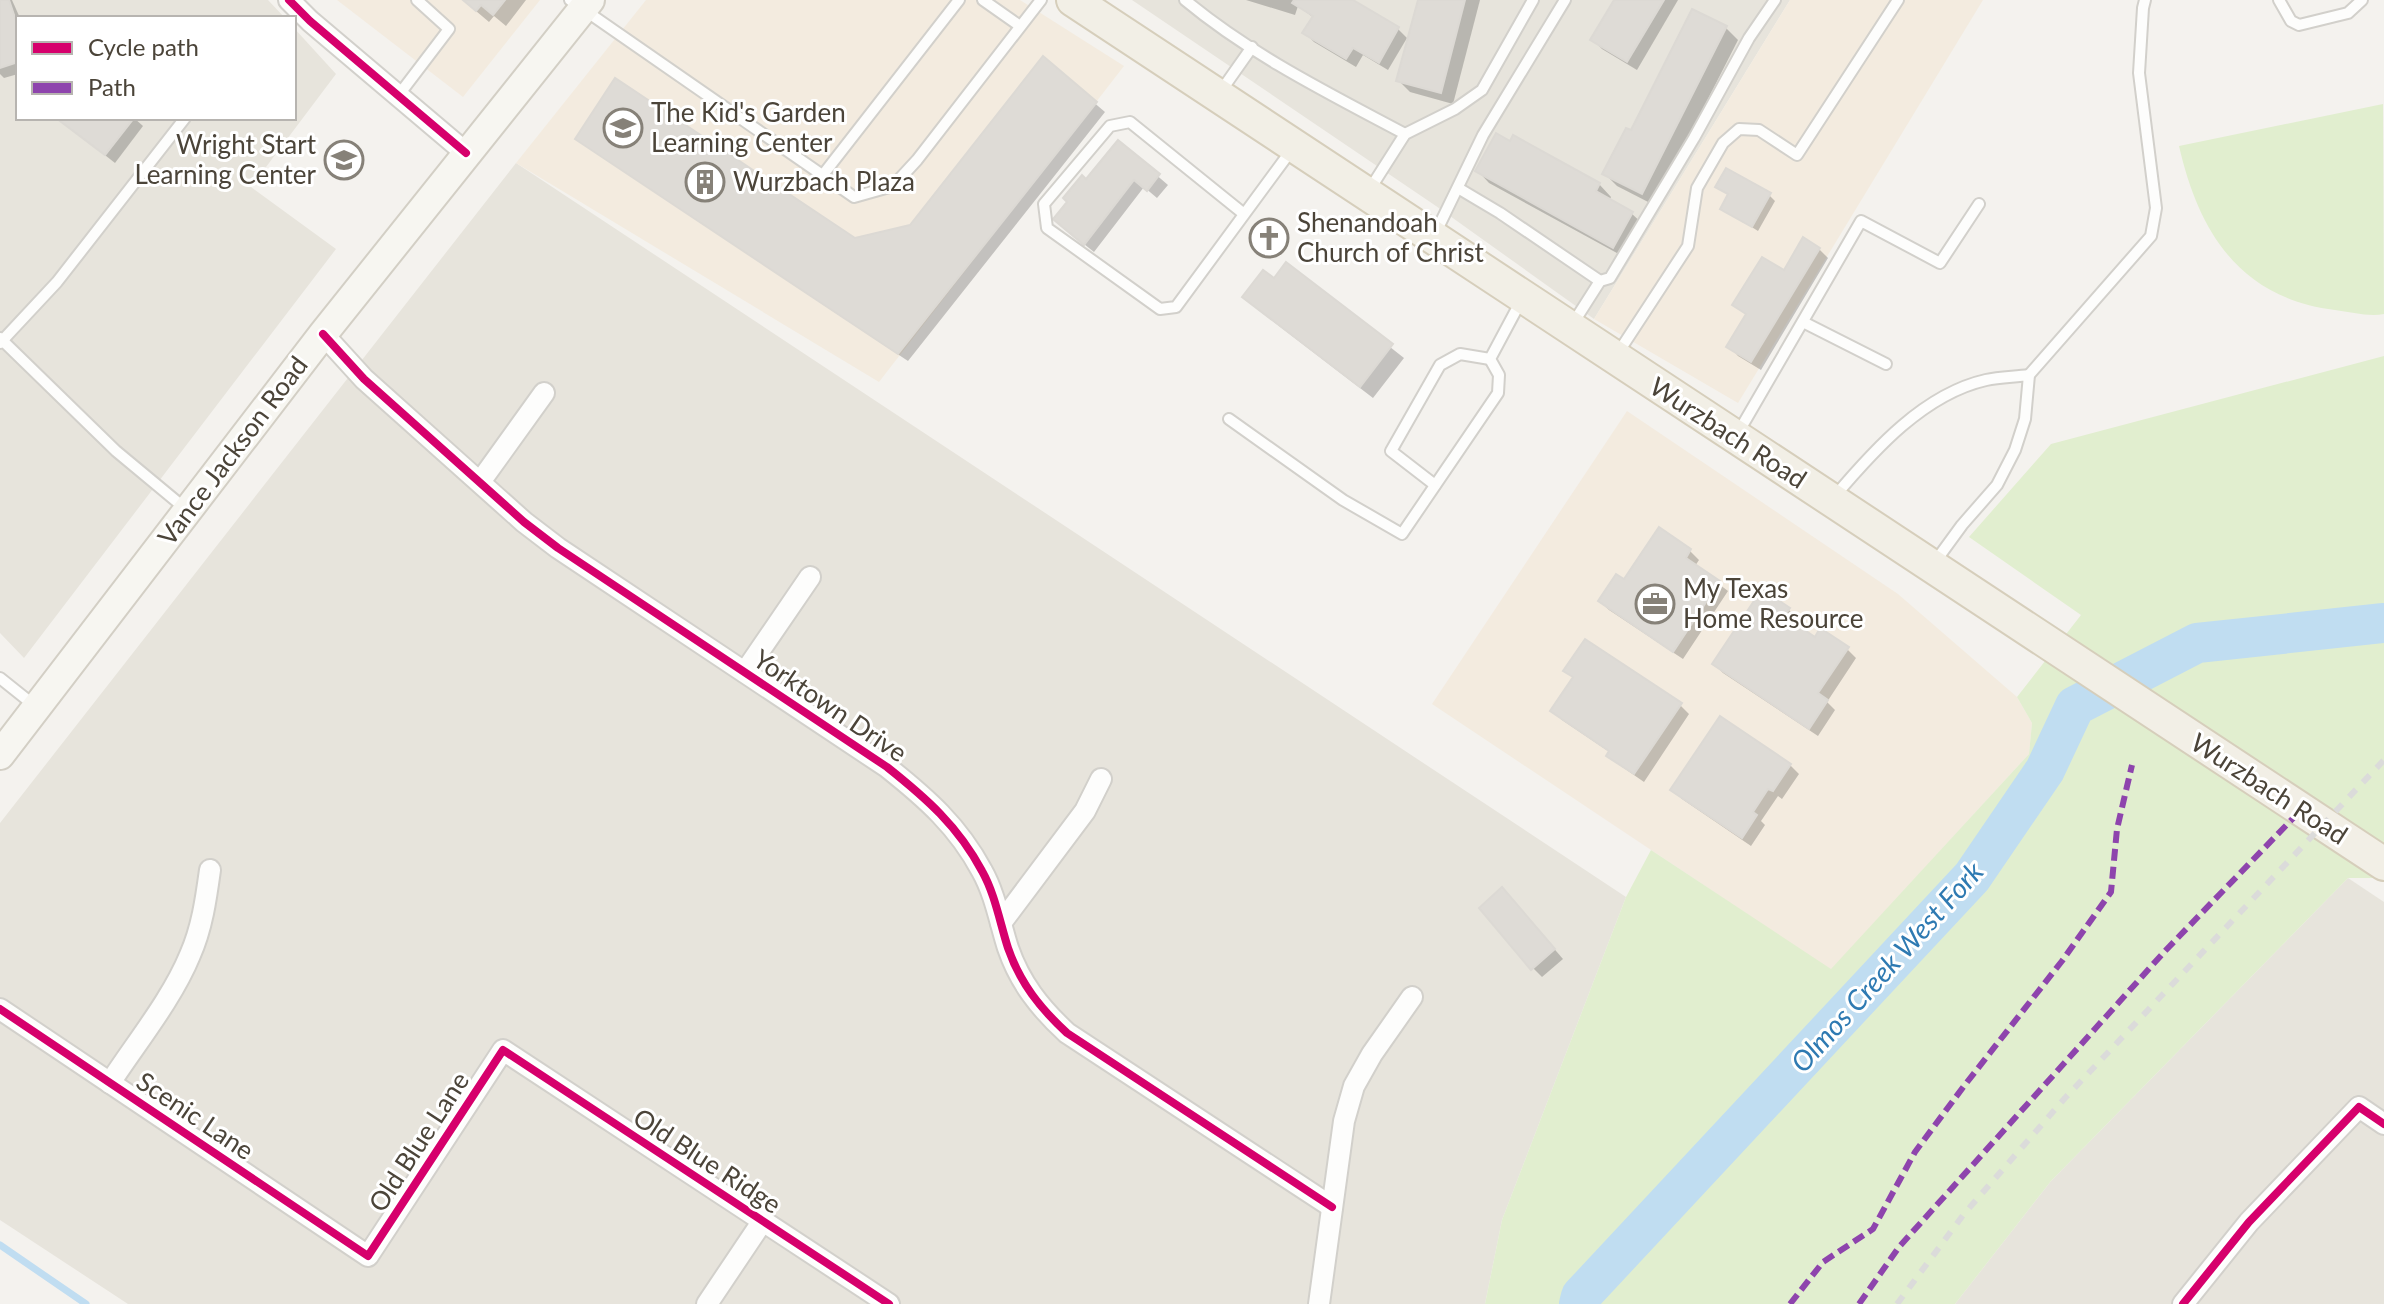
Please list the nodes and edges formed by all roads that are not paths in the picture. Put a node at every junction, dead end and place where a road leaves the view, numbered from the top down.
1 (289, 0) edge
2 (417, 0) edge
3 (959, 0) edge
4 (983, 0) edge
5 (1041, 0) edge
6 (1073, 0) edge
7 (1185, 0) edge
8 (1533, 0) edge
9 (1565, 0) edge
10 (1775, 0) edge
11 (1898, 0) edge
12 (2145, 0) edge
13 (2279, 0) edge
14 (2362, 0) edge
15 (581, 3) edge
16 (1020, 26) junction
17 (1252, 47) junction
18 (398, 96) junction
19 (1218, 96) junction
20 (183, 120) edge
21 (1405, 134) junction
22 (1294, 146) junction
23 (466, 153) junction
24 (822, 176) junction
25 (1458, 188) junction
26 (1366, 194) junction
27 (1979, 204) dead end
28 (1244, 214) junction
29 (1433, 238) junction
30 (1600, 281) junction
31 (1523, 297) junction
32 (1803, 322) junction
33 (1570, 328) junction
34 (323, 334) junction
35 (1, 341) edge
36 (1615, 358) junction
37 (1490, 359) junction
38 (1886, 364) dead end
39 (2029, 375) junction
40 (544, 393) dead end
41 (1229, 419) dead end
42 (1735, 438) junction
43 (480, 482) junction
44 (1435, 485) junction
45 (1831, 500) junction
46 (187, 511) junction
47 (1945, 575) junction
48 (810, 577) dead end
49 (745, 672) junction
50 (0, 678) edge
51 (36, 708) junction
52 (0, 755) edge
53 (1101, 779) dead end
54 (2384, 864) edge
55 (210, 870) dead end
56 (1001, 923) junction
57 (1412, 997) dead end
58 (0, 1009) edge
59 (503, 1050) joint
60 (110, 1083) junction
61 (2384, 1124) edge
62 (1332, 1207) junction
63 (762, 1222) junction
64 (368, 1256) joint
65 (707, 1304) edge
66 (889, 1304) edge
67 (1319, 1304) edge
68 (2183, 1304) edge

1 - 18 street
2 - 18 lane
3 - 24 lane
4 - 16 lane
5 - 16 lane
6 - 19 main road, Wurzbach Road
7 - 17 lane
8 - 21 lane
9 - 25 lane
10 - 30 lane
11 - 36 lane
12 - 39 lane
13 - 14 lane
15 - 23 main road, Vance Jackson Road
15 - 24 lane
16 - 24 lane
17 - 19 lane
17 - 21 lane
18 - 23 street
19 - 22 main road, Wurzbach Road
20 - 35 lane
21 - 26 lane
22 - 26 main road, Wurzbach Road
22 - 28 lane
23 - 34 main road, Vance Jackson Road
25 - 29 lane
25 - 30 lane
26 - 29 main road, Wurzbach Road
27 - 32 lane
28 - 28 lane
29 - 31 main road, Wurzbach Road
30 - 33 lane
31 - 33 main road, Wurzbach Road
31 - 37 lane
32 - 38 lane
32 - 42 lane
33 - 36 main road, Wurzbach Road
34 - 43 street, Yorktown Drive
34 - 46 main road, Vance Jackson Road
35 - 46 lane
36 - 42 main road, Wurzbach Road
37 - 44 lane
37 - 44 lane
39 - 45 lane
39 - 47 lane
40 - 43 street
41 - 44 lane
42 - 45 main road, Wurzbach Road
43 - 49 street, Yorktown Drive
45 - 47 main road, Wurzbach Road
46 - 51 main road, Vance Jackson Road
47 - 54 main road, Wurzbach Road
48 - 49 street
49 - 56 street, Yorktown Drive
50 - 51 lane
51 - 52 main road, Vance Jackson Road
53 - 56 street
55 - 60 street
56 - 62 street, Yorktown Drive
57 - 62 street
58 - 60 street, Scenic Lane
59 - 63 street, Old Blue Ridge
59 - 64 street, Old Blue Lane
60 - 64 street, Scenic Lane
61 - 68 street
62 - 67 street
63 - 65 street
63 - 66 street, Old Blue Ridge

